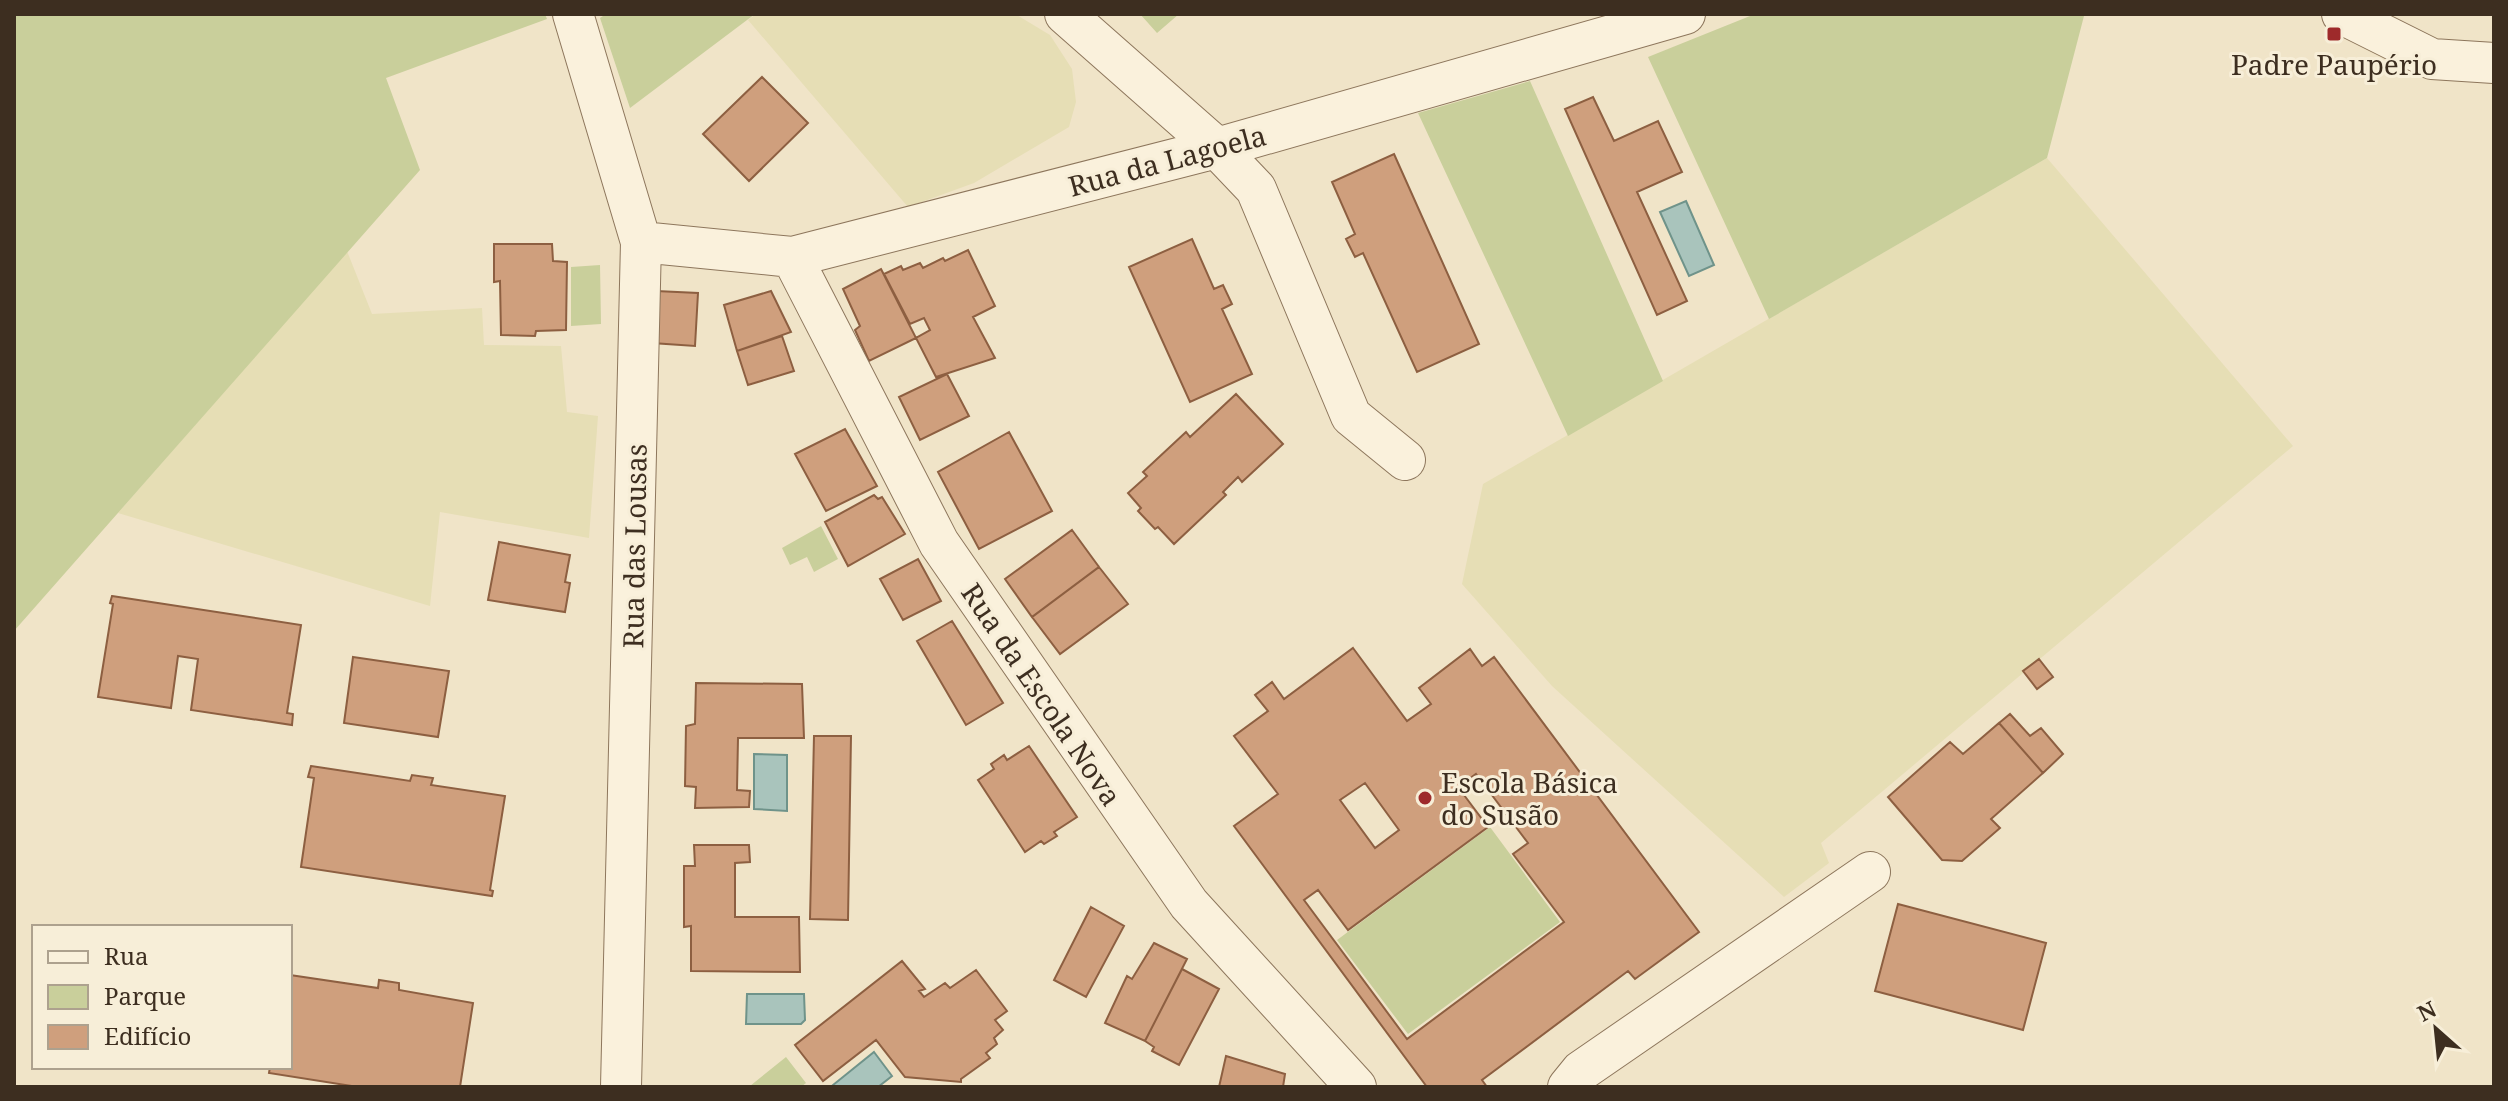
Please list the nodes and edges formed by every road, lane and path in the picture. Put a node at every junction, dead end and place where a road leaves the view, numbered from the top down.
1 (573, 14) edge
2 (1065, 14) edge
3 (1685, 14) edge
4 (2342, 14) edge
5 (2494, 63) edge
6 (1217, 148) junction
7 (641, 242) junction
8 (792, 257) junction
9 (1405, 460) dead end
10 (1870, 872) dead end
11 (621, 1087) edge
12 (1356, 1087) edge
13 (1568, 1087) edge

1 - 7 street, Rua das Lousas
2 - 6 street
3 - 6 street, Rua da Lagoela
4 - 5 street
6 - 8 street, Rua da Lagoela
6 - 9 street
7 - 8 street, Rua da Lagoela
7 - 11 street, Rua das Lousas
8 - 12 street, Rua da Escola Nova
10 - 13 street

